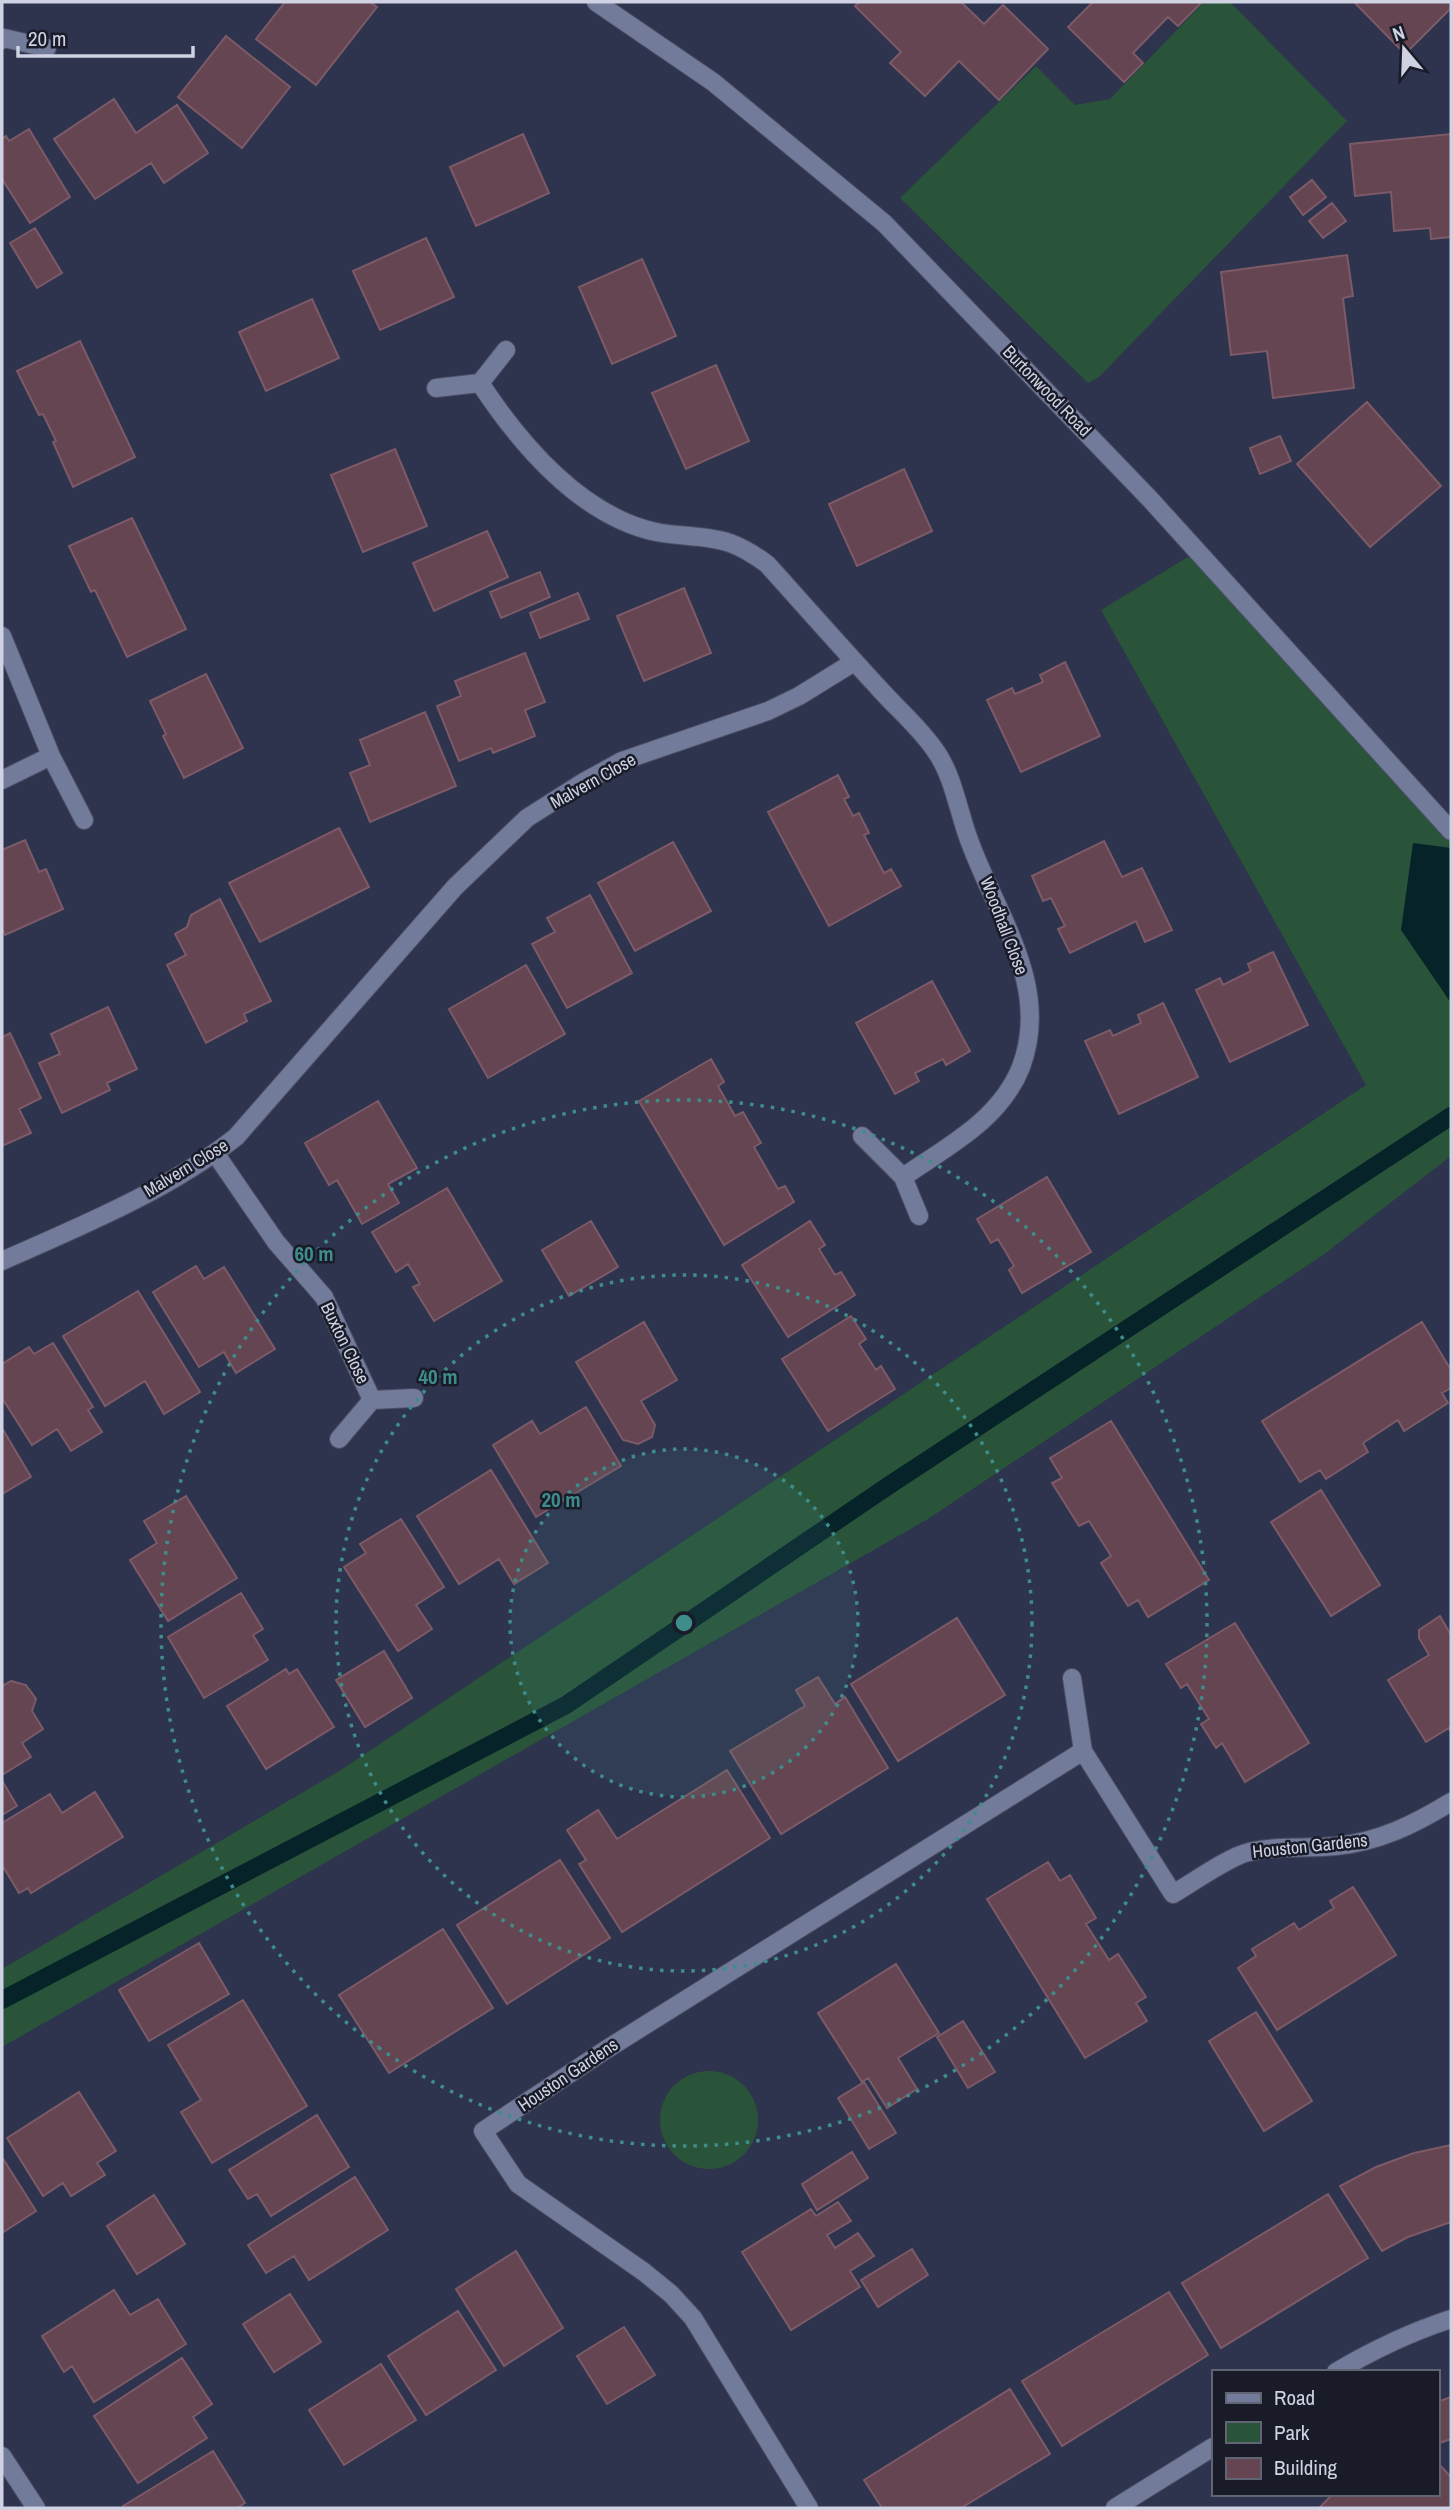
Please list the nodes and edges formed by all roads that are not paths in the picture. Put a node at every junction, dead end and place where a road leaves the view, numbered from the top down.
1 (596, 2) edge
2 (3, 36) edge
3 (47, 48) dead end
4 (506, 350) dead end
5 (480, 383) junction
6 (436, 387) dead end
7 (2, 636) edge
8 (854, 662) junction
9 (51, 756) junction
10 (2, 780) edge
11 (83, 820) dead end
12 (1451, 831) edge
13 (862, 1136) dead end
14 (215, 1153) junction
15 (903, 1177) junction
16 (919, 1216) dead end
17 (2, 1261) edge
18 (414, 1398) dead end
19 (372, 1399) junction
20 (339, 1439) dead end
21 (1072, 1678) dead end
22 (1083, 1751) junction
23 (1451, 1802) edge
24 (1451, 2319) edge
25 (1339, 2370) edge
26 (1212, 2448) edge
27 (2, 2456) edge
28 (36, 2508) edge
29 (809, 2508) edge
30 (1115, 2508) edge

1 - 12 street, Burtonwood Road
2 - 3 street
4 - 5 street
5 - 6 street
5 - 8 street
7 - 9 street
8 - 14 street, Malvern Close
8 - 15 street, Woodhall Close
9 - 10 street
9 - 11 street
13 - 15 street
14 - 17 street, Malvern Close
14 - 19 street, Buxton Close
15 - 16 street
18 - 19 street, Buxton Close
19 - 20 street, Buxton Close
21 - 22 street, Houston Gardens
22 - 23 street, Houston Gardens
22 - 29 street, Houston Gardens
24 - 25 street
26 - 30 street
27 - 28 street

